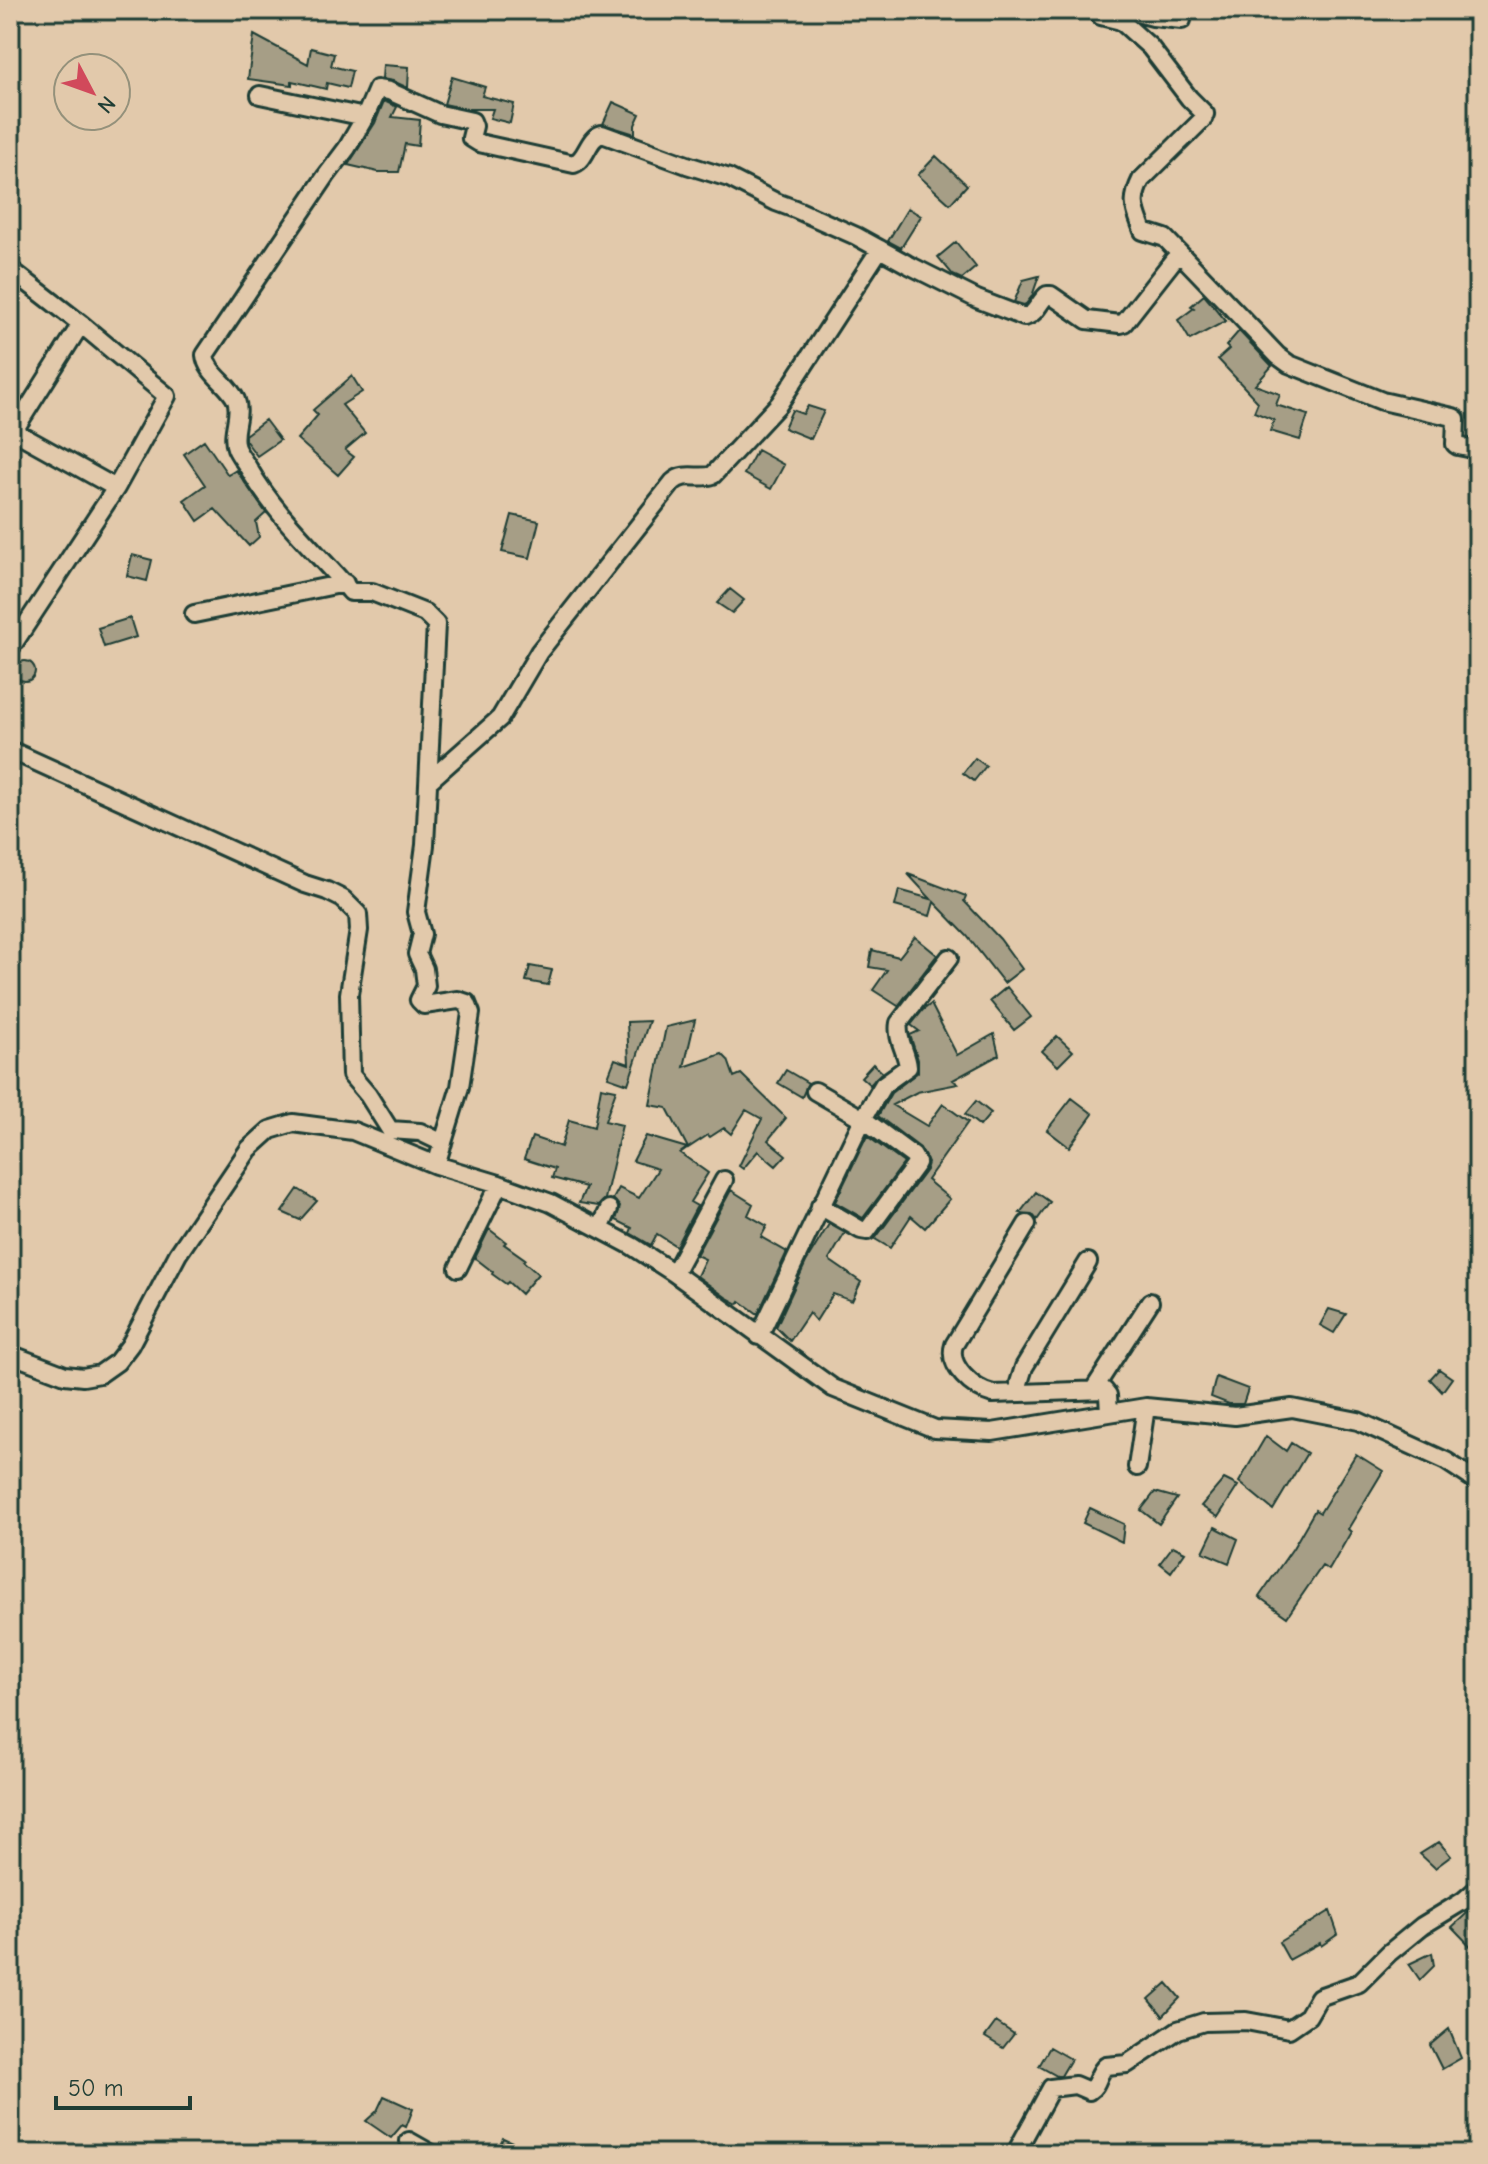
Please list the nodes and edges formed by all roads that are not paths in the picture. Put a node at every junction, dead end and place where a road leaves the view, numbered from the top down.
1 (1102, 10) edge
2 (1126, 10) edge
3 (1182, 20) dead end
4 (260, 95) dead end
5 (365, 117) junction
6 (880, 249) junction
7 (1179, 253) junction
8 (10, 269) edge
9 (81, 324) junction
10 (11, 432) edge
11 (1478, 450) edge
12 (116, 488) junction
13 (345, 583) junction
14 (194, 614) dead end
15 (10, 649) edge
16 (10, 750) edge
17 (429, 781) junction
18 (949, 958) dead end
19 (815, 1091) dead end
20 (863, 1119) junction
21 (443, 1143) junction
22 (436, 1165) junction
23 (724, 1180) dead end
24 (499, 1184) junction
25 (820, 1206) junction
26 (609, 1209) dead end
27 (1027, 1224) dead end
28 (600, 1229) junction
29 (1088, 1262) dead end
30 (458, 1268) dead end
31 (674, 1273) junction
32 (1150, 1302) dead end
33 (759, 1336) junction
34 (10, 1354) edge
35 (1094, 1389) junction
36 (1019, 1393) junction
37 (1146, 1407) junction
38 (1109, 1413) junction
39 (1137, 1467) dead end
40 (1478, 1482) edge
41 (1478, 1888) edge
42 (409, 2141) dead end
43 (432, 2154) edge
44 (1015, 2154) edge

1 - 7 street
2 - 3 street
4 - 5 street
5 - 6 street
5 - 13 street
6 - 7 street
6 - 17 street
7 - 11 street
8 - 9 street
9 - 10 street
9 - 12 street
10 - 12 street
12 - 15 street
13 - 14 street
13 - 17 street
16 - 21 street
17 - 21 street
18 - 20 street
19 - 20 street
20 - 25 street
20 - 25 street
21 - 22 street
22 - 24 street
22 - 34 street
23 - 31 street
24 - 28 street
24 - 30 street
25 - 33 street
26 - 28 street
27 - 36 street
28 - 31 street
29 - 36 street
31 - 33 street
32 - 35 street
33 - 38 street
35 - 36 street
35 - 38 street
37 - 38 street
37 - 39 street
37 - 40 street
41 - 44 street
42 - 43 street

